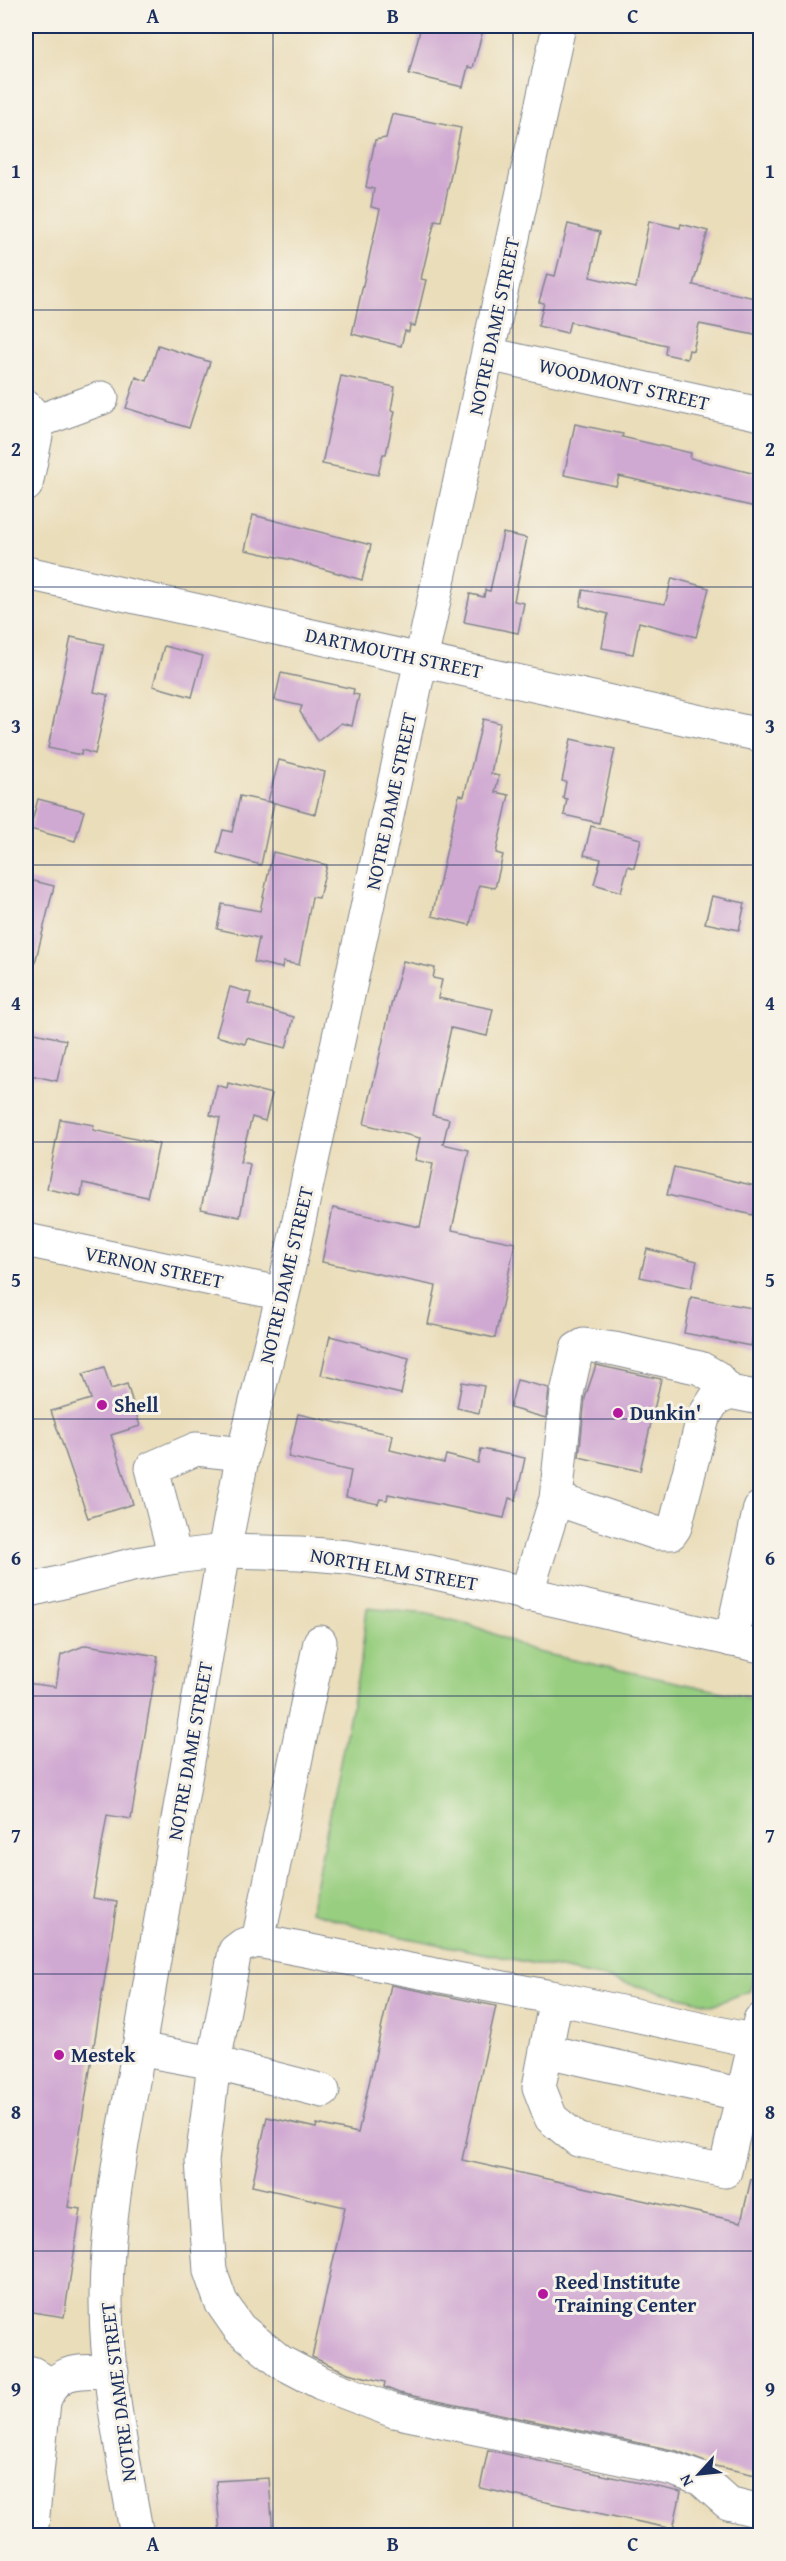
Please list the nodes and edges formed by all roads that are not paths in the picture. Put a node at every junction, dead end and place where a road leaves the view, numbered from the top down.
1 (559, 26) edge
2 (488, 354) junction
3 (102, 398) dead end
4 (32, 414) edge
5 (760, 414) edge
6 (26, 481) edge
7 (26, 575) edge
8 (422, 659) junction
9 (760, 735) edge
10 (26, 1240) edge
11 (283, 1294) junction
12 (745, 1395) edge
13 (243, 1454) junction
14 (556, 1499) junction
15 (760, 1508) edge
16 (224, 1551) junction
17 (175, 1557) junction
18 (26, 1591) edge
19 (526, 1595) junction
20 (320, 1642) dead end
21 (746, 1643) edge
22 (258, 1941) junction
23 (556, 1998) junction
24 (758, 2030) edge
25 (138, 2049) junction
26 (546, 2051) junction
27 (214, 2062) junction
28 (323, 2091) dead end
29 (743, 2095) junction
30 (112, 2371) junction
31 (38, 2378) edge
32 (760, 2511) edge
33 (31, 2535) edge
34 (137, 2535) edge

1 - 2 main road, NOTRE DAME STREET
2 - 5 main road, WOODMONT STREET
2 - 8 main road, NOTRE DAME STREET
3 - 4 main road
4 - 6 main road
7 - 8 main road, DARTMOUTH STREET
8 - 9 main road, DARTMOUTH STREET
8 - 11 main road, NOTRE DAME STREET
10 - 11 main road, VERNON STREET
11 - 13 main road, NOTRE DAME STREET
12 - 14 main road
12 - 14 main road
13 - 16 main road, NOTRE DAME STREET
13 - 17 main road
14 - 19 main road
15 - 21 main road
16 - 17 main road, NORTH ELM STREET
16 - 19 main road, NORTH ELM STREET
16 - 25 main road, NOTRE DAME STREET
17 - 18 main road, NORTH ELM STREET
19 - 21 main road, NORTH ELM STREET
20 - 22 main road
22 - 23 main road
22 - 27 main road
23 - 24 main road
23 - 26 main road
24 - 29 main road
25 - 27 main road
25 - 30 main road, NOTRE DAME STREET
26 - 29 main road
26 - 29 main road
27 - 28 main road
27 - 32 main road
30 - 31 main road
30 - 34 main road, NOTRE DAME STREET
31 - 33 main road

